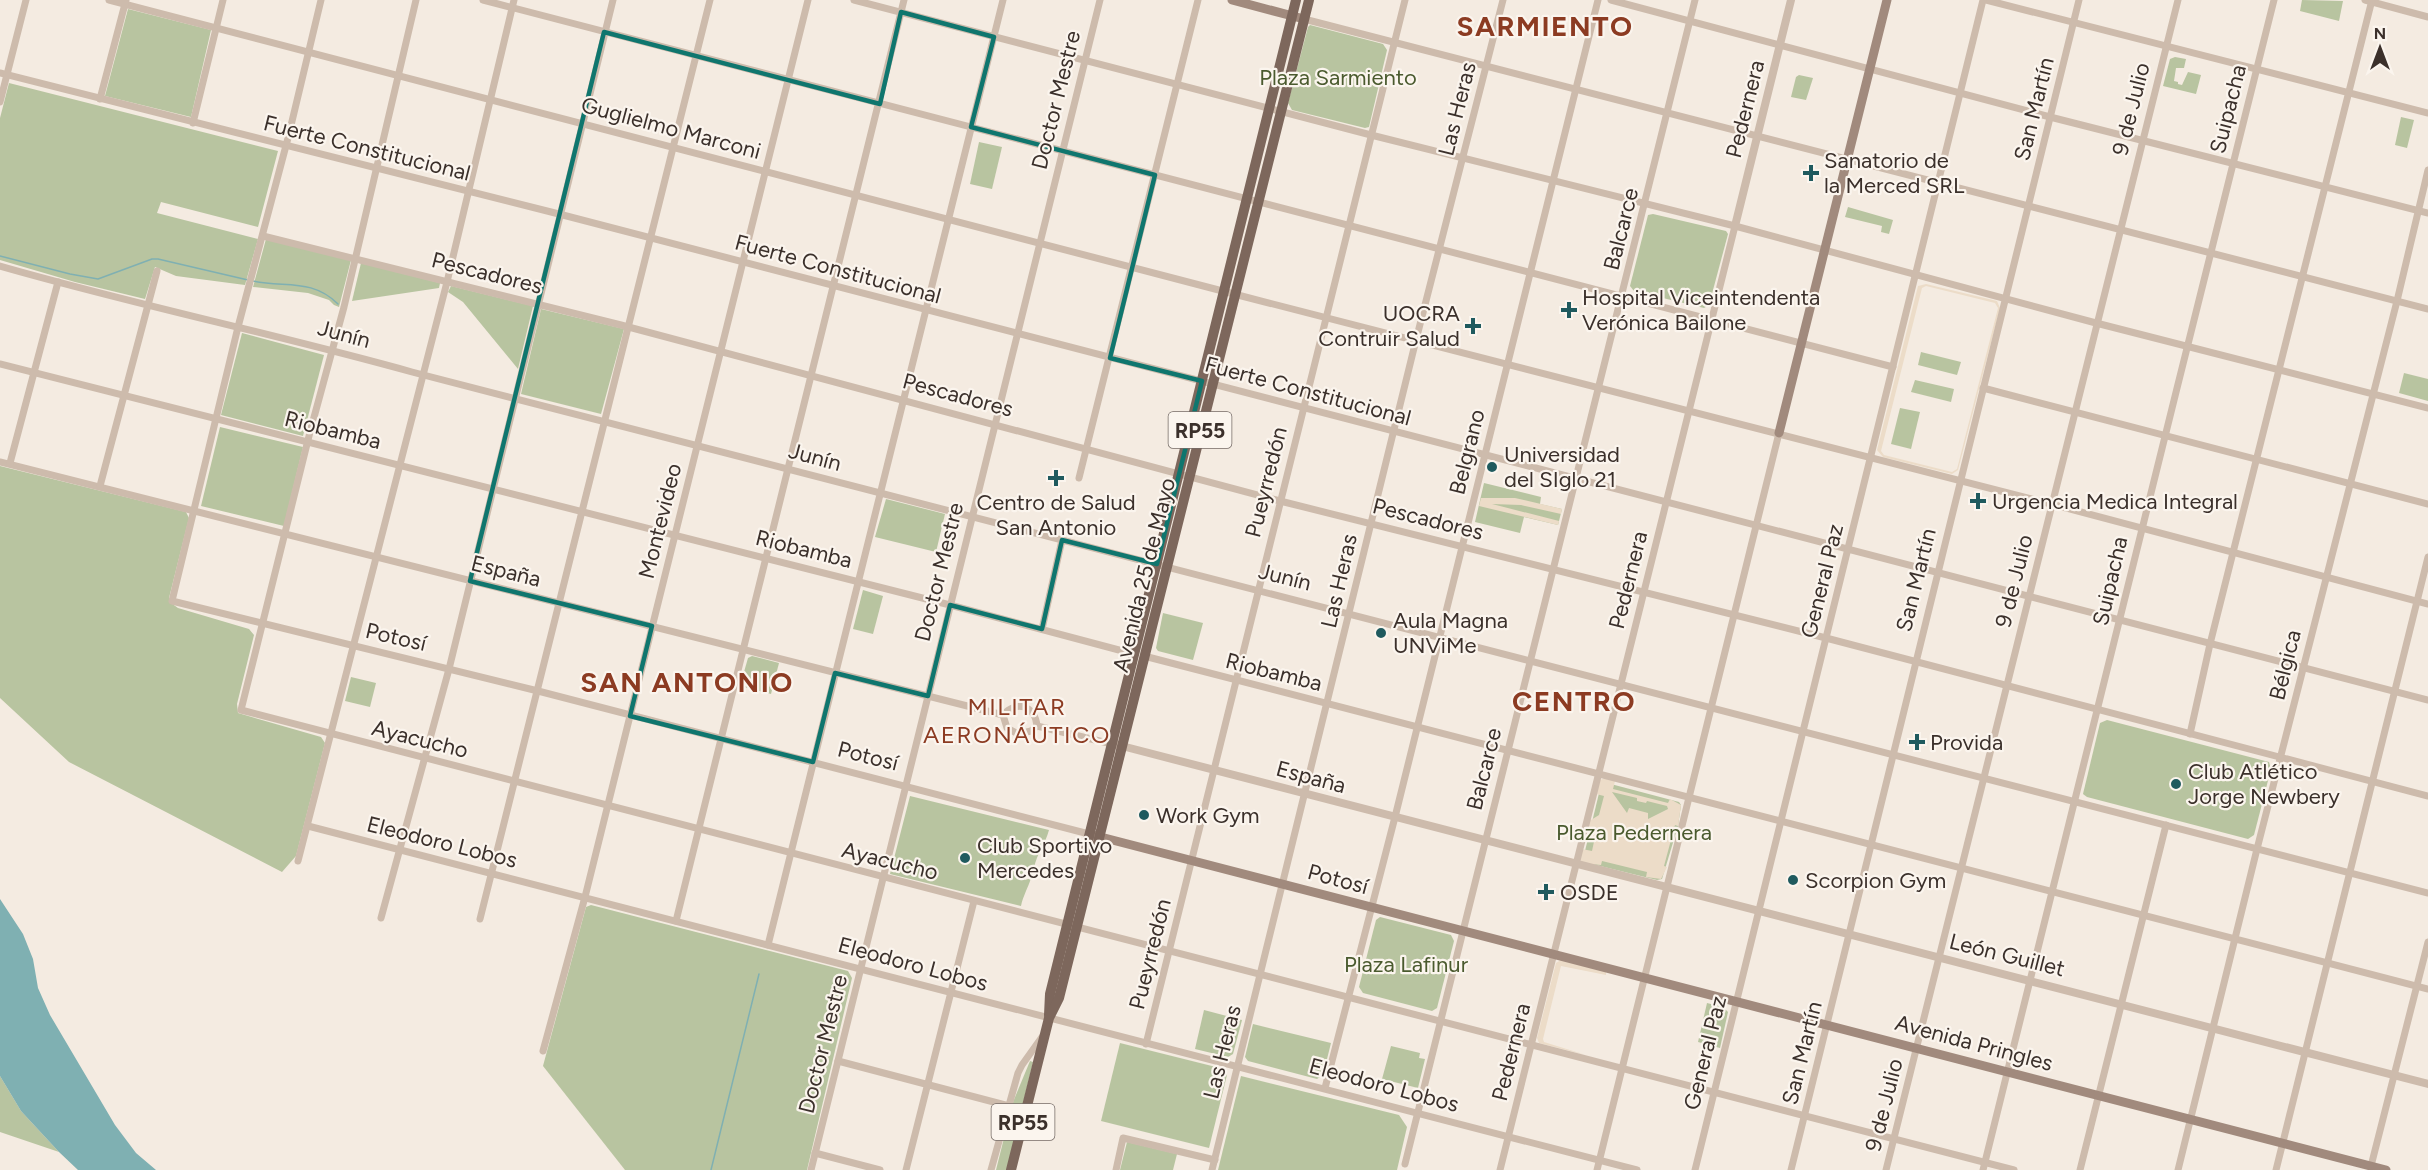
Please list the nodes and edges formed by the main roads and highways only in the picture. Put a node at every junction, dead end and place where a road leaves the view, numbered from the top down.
1 (1232, 0) edge
2 (1296, 0) edge
3 (1309, 0) edge
4 (1887, 0) edge
5 (1292, 15) junction
6 (1304, 19) junction
7 (1274, 110) junction
8 (1779, 433) road end
9 (1094, 836) junction
10 (1553, 956) joint
11 (1011, 1170) edge
12 (2386, 1170) edge

1 - 5 main road
2 - 5 main road, Avenida 25 de Mayo / RP55
3 - 6 main road, Avenida 25 de Mayo / RP55
4 - 8 main road
5 - 6 main road
5 - 7 main road, Avenida 25 de Mayo / RP55
6 - 7 main road, Avenida 25 de Mayo / RP55
7 - 9 main road, Avenida 25 de Mayo / RP55
9 - 10 main road, Potosí
9 - 11 main road, Avenida 25 de Mayo / RP55
10 - 12 main road, Avenida Pringles

